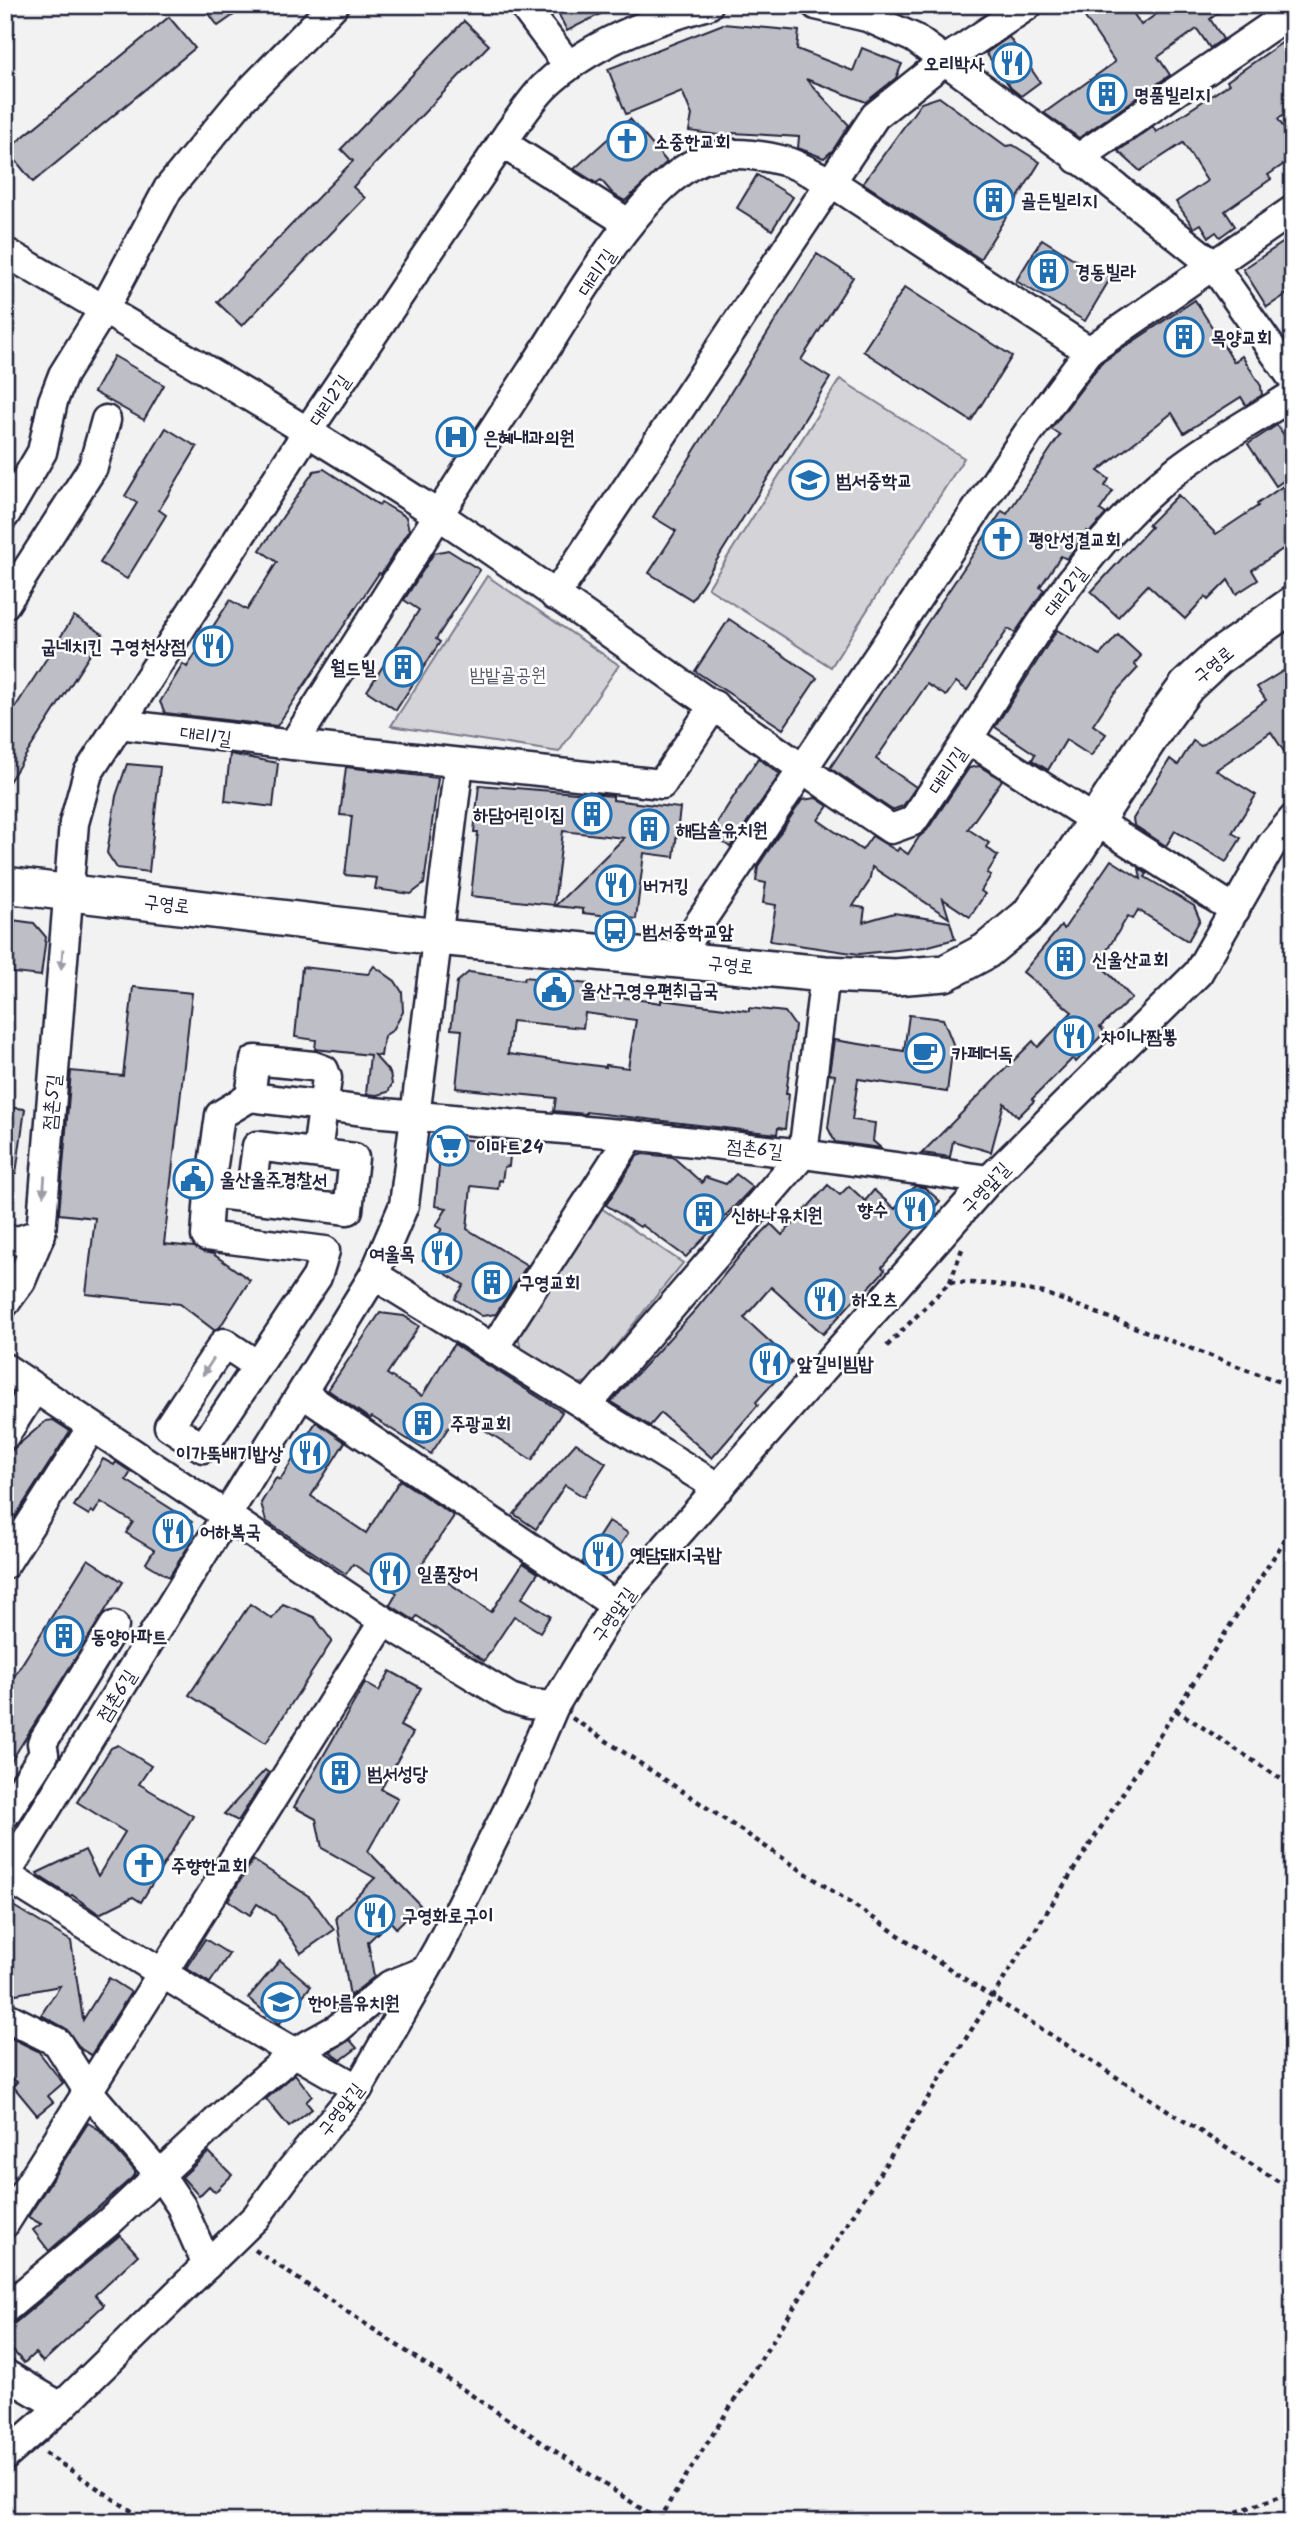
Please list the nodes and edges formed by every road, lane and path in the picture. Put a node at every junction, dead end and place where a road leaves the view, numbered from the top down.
1 (334, 5) edge
2 (523, 5) edge
3 (708, 5) edge
4 (816, 5) edge
5 (1028, 5) edge
6 (1293, 11) edge
7 (944, 61) junction
8 (568, 65) junction
9 (502, 143) junction
10 (1077, 159) junction
11 (831, 182) junction
12 (1293, 210) edge
13 (628, 223) junction
14 (5, 252) edge
15 (1212, 264) junction
16 (104, 309) junction
17 (1088, 351) junction
18 (1293, 379) edge
19 (1293, 394) edge
20 (106, 419) dead end
21 (307, 432) junction
22 (437, 514) junction
23 (5, 515) edge
24 (8, 593) edge
25 (555, 596) junction
26 (1293, 604) edge
27 (714, 705) junction
28 (119, 724) junction
29 (968, 739) junction
30 (293, 745) junction
31 (459, 763) junction
32 (804, 770) junction
33 (1293, 819) edge
34 (1096, 820) junction
35 (5, 885) edge
36 (68, 891) junction
37 (1235, 910) junction
38 (438, 937) junction
39 (676, 958) junction
40 (825, 974) junction
41 (250, 1097) junction
42 (322, 1107) junction
43 (416, 1116) junction
44 (631, 1135) junction
45 (317, 1153) junction
46 (803, 1154) junction
47 (989, 1180) junction
48 (209, 1193) junction
49 (250, 1198) junction
50 (41, 1233) junction
51 (5, 1241) edge
52 (374, 1275) junction
53 (5, 1303) edge
54 (887, 1346) dead end
55 (493, 1349) junction
56 (257, 1365) dead end
57 (5, 1368) edge
58 (1293, 1387) edge
59 (35, 1388) junction
60 (302, 1393) junction
61 (586, 1406) junction
62 (92, 1427) junction
63 (5, 1435) edge
64 (719, 1488) junction
65 (228, 1516) junction
66 (1293, 1527) edge
67 (5, 1564) edge
68 (615, 1605) junction
69 (384, 1621) junction
70 (114, 1626) dead end
71 (554, 1706) junction
72 (1176, 1710) junction
73 (44, 1754) junction
74 (69, 1770) junction
75 (1293, 1787) edge
76 (5, 1814) edge
77 (5, 1876) edge
78 (425, 1970) junction
79 (163, 1973) junction
80 (992, 1997) junction
81 (5, 2016) edge
82 (294, 2053) junction
83 (358, 2089) junction
84 (88, 2091) junction
85 (160, 2175) junction
86 (1293, 2191) edge
87 (5, 2223) edge
88 (236, 2237) junction
89 (207, 2265) junction
90 (5, 2309) edge
91 (5, 2374) edge
92 (61, 2407) junction
93 (14, 2447) edge
94 (1293, 2492) edge
95 (658, 2520) junction
96 (148, 2522) edge
97 (649, 2522) edge
98 (672, 2522) edge
99 (1208, 2522) edge

1 - 16 street
2 - 8 street
3 - 8 street, 대리2길
4 - 7 street
5 - 7 street
6 - 10 street
7 - 10 street
7 - 11 street
8 - 9 street, 대리2길
9 - 13 street
9 - 21 street, 대리2길
10 - 15 street
11 - 13 street, 대리1길
11 - 17 street
11 - 25 street
12 - 15 street
13 - 22 street, 대리1길
14 - 16 street, 대리1길
15 - 17 street
15 - 18 street
16 - 21 street, 대리1길
16 - 23 street
17 - 32 street
19 - 29 street, 대리2길
20 - 24 street
21 - 22 street, 대리1길
21 - 28 street, 대리2길
22 - 25 street, 대리1길
22 - 30 street, 대리1길
25 - 27 street, 대리1길
26 - 34 main road, 구영로
27 - 31 street, 대리1길
27 - 32 street, 대리1길
28 - 30 street, 대리1길
28 - 36 street, 대리2길
29 - 32 street, 대리1길
29 - 34 street, 대리1길
30 - 31 street, 대리1길
31 - 38 street
32 - 39 street
33 - 37 street, 구영앞길
34 - 37 street, 대리1길
34 - 40 main road, 구영로
35 - 36 main road, 구영로
36 - 38 main road, 구영로
36 -> 50 street, 점촌5길
37 - 47 street, 구영앞길
38 - 39 main road, 구영로
38 - 43 street, 점촌6길
39 - 40 main road, 구영로
40 - 46 street
41 - 42 street
41 - 42 street
41 - 48 street
42 - 43 street
42 - 45 street
43 - 44 street, 점촌6길
43 - 52 street, 점촌6길
44 - 46 street, 점촌6길
44 - 55 street
45 - 49 street
45 - 49 street
46 - 47 street
46 - 61 street, 점촌6길
47 - 64 street, 구영앞길
48 - 49 street
48 - 56 street
50 - 51 street
50 - 53 street, 점촌5길
52 - 55 street
52 - 60 street, 점촌6길
54 - 58 path
55 - 61 street
57 - 59 street
59 - 62 street
59 - 63 street
60 - 65 street, 점촌6길
60 - 68 street
61 - 64 street
62 - 65 street
62 - 67 street
64 - 68 street, 구영앞길
65 - 69 street
65 - 74 street, 점촌6길
66 - 72 path
68 - 71 street, 구영앞길
69 - 71 street
69 - 79 street
70 - 73 street
71 - 78 street, 구영앞길
71 - 80 path
72 - 75 path
72 - 80 path
73 - 74 street
73 - 76 street
74 - 77 street, 점촌6길
77 - 79 street, 점촌6길
78 - 82 street
78 - 83 street, 구영앞길
79 - 82 street, 점촌6길
79 - 84 street
80 - 86 path
80 - 95 path
81 - 84 street
82 - 83 street, 점촌6길
82 - 85 street
83 - 88 street, 구영앞길
84 - 85 street
84 - 87 street
85 - 89 street
85 - 90 street
88 - 89 street, 구영앞길
88 - 95 path
89 - 92 street, 구영앞길
91 - 92 street
92 - 93 street, 구영앞길
93 - 96 path
94 - 99 path
95 - 97 path
95 - 98 path

